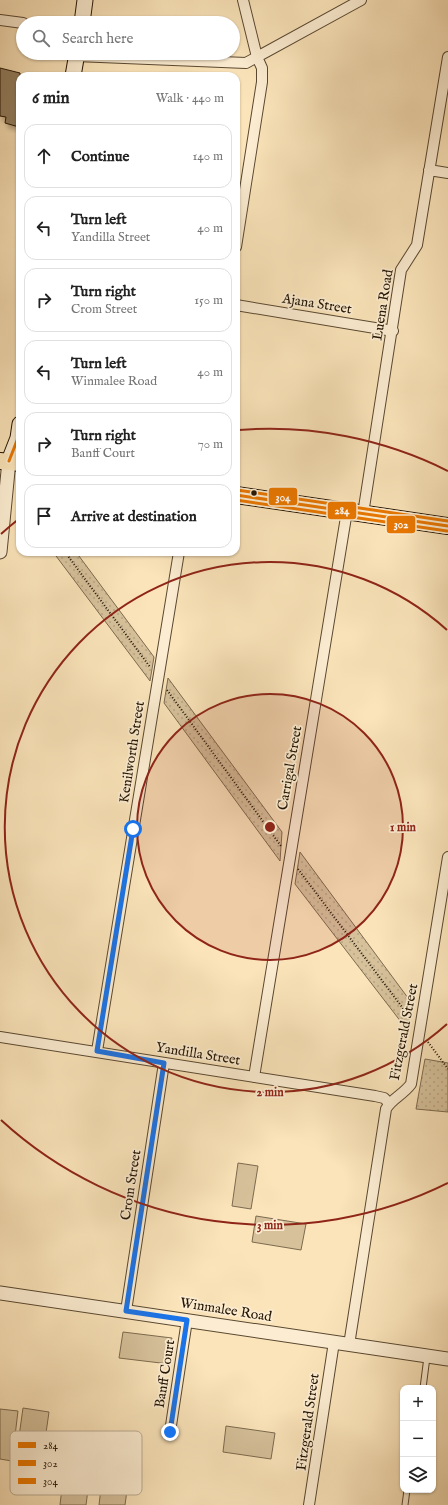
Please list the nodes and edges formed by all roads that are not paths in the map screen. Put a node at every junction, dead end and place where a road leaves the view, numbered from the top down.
1 (85, 0) edge
2 (243, 0) edge
3 (361, 0) edge
4 (83, 16) edge
5 (0, 20) edge
6 (16, 22) edge
7 (257, 57) junction
8 (448, 57) edge
9 (76, 60) edge
10 (183, 60) edge
11 (74, 72) edge
12 (446, 82) edge
13 (429, 170) junction
14 (448, 173) edge
15 (240, 222) edge
16 (240, 307) edge
17 (393, 331) junction
18 (16, 444) edge
19 (10, 462) edge
20 (240, 496) edge
21 (347, 511) junction
22 (363, 514) junction
23 (448, 526) edge
24 (0, 552) edge
25 (178, 556) edge
26 (448, 857) edge
27 (0, 1037) edge
28 (97, 1051) junction
29 (164, 1063) junction
30 (254, 1077) junction
31 (389, 1103) junction
32 (0, 1293) edge
33 (126, 1311) junction
34 (187, 1320) junction
35 (334, 1342) junction
36 (349, 1345) junction
37 (428, 1356) junction
38 (448, 1359) edge
39 (423, 1385) edge
40 (170, 1432) dead end
41 (407, 1493) edge
42 (309, 1505) edge
43 (405, 1505) edge

1 - 4 main road
2 - 7 street
3 - 7 street
5 - 6 street
7 - 10 street
7 - 15 street
8 - 12 street, Luena Road
9 - 11 main road
12 - 13 street, Luena Road
13 - 14 street
13 - 17 street, Luena Road
16 - 17 street, Ajana Street
17 - 22 street, Luena Road
18 - 19 main road
19 - 24 street
20 - 21 main road
21 - 22 main road
21 - 30 street, Carrigal Street
22 - 23 main road
25 - 28 street, Kenilworth Street
26 - 31 street, Fitzgerald Street
27 - 28 street, Yandilla Street
28 - 29 street, Yandilla Street
29 - 30 street, Yandilla Street
29 - 33 street, Crom Street
30 - 31 street, Yandilla Street
31 - 36 street
32 - 33 street, Winmalee Road
33 - 34 street, Winmalee Road
34 - 35 street, Winmalee Road
34 - 40 street, Banff Court
35 - 36 street, Winmalee Road
35 - 42 street, Fitzgerald Street
36 - 37 street, Winmalee Road
37 - 38 street, Winmalee Road
37 - 39 lane
41 - 43 lane

